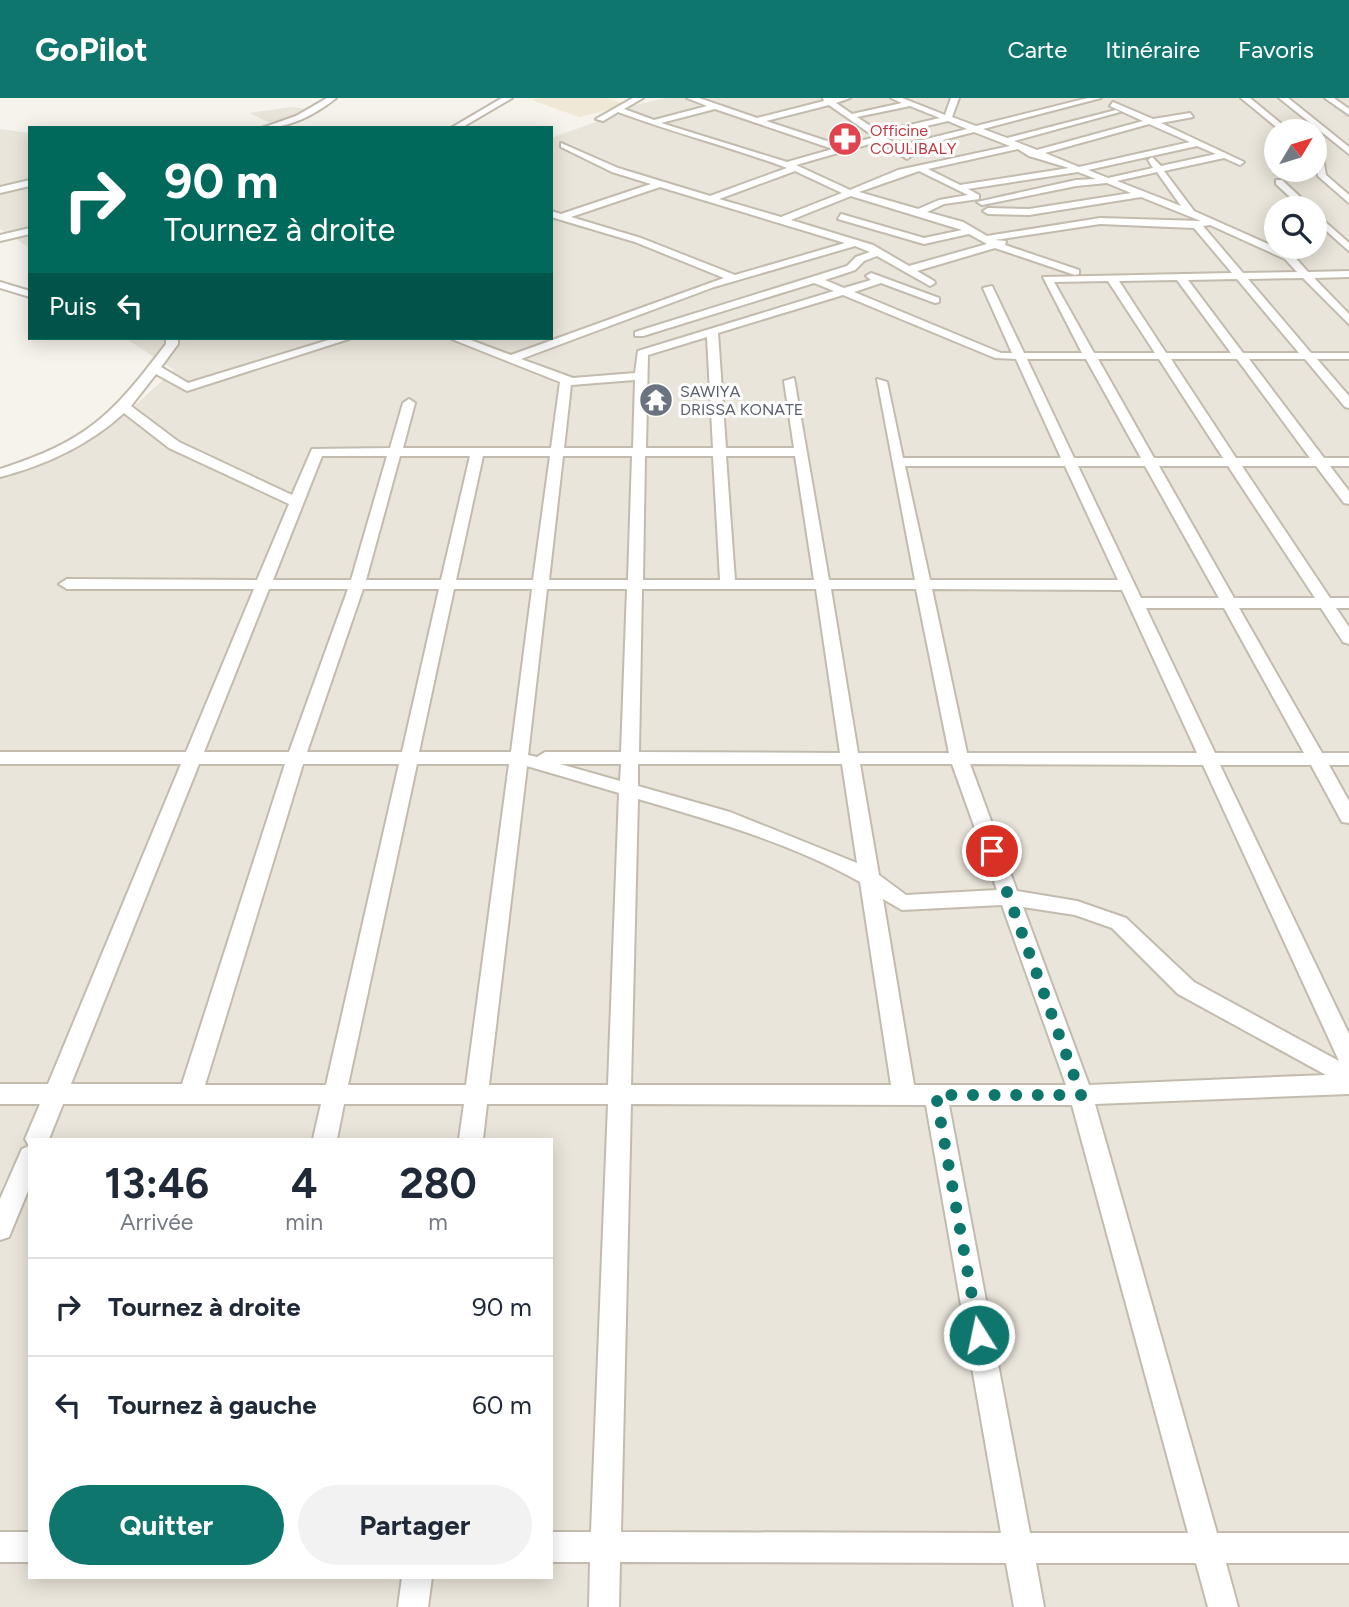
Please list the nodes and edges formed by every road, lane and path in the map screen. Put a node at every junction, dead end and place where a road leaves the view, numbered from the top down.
1 (332, 98) edge
2 (508, 98) edge
3 (639, 98) edge
4 (691, 98) edge
5 (846, 98) edge
6 (895, 98) edge
7 (955, 98) edge
8 (1071, 98) edge
9 (1097, 98) edge
10 (1245, 98) edge
11 (1283, 98) edge
12 (1329, 98) edge
13 (828, 100) edge
14 (1082, 102) junction
15 (909, 104) junction
16 (1113, 105) edge
17 (712, 107) junction
18 (1055, 109) junction
19 (619, 110) junction
20 (695, 112) junction
21 (1349, 113) edge
22 (1190, 115) dead end
23 (853, 116) junction
24 (600, 119) dead end
25 (947, 119) junction
26 (1088, 119) junction
27 (1271, 119) edge
28 (758, 121) junction
29 (1014, 121) junction
30 (1151, 121) junction
31 (656, 122) junction
32 (769, 125) junction
33 (273, 126) edge
34 (458, 126) edge
35 (1127, 127) junction
36 (744, 131) dead end
37 (976, 131) junction
38 (1044, 131) junction
39 (732, 134) dead end
40 (794, 134) junction
41 (1138, 135) dead end
42 (878, 136) junction
43 (781, 138) dead end
44 (708, 140) junction
45 (1077, 141) junction
46 (1003, 142) junction
47 (1197, 143) junction
48 (755, 145) dead end
49 (1015, 147) junction
50 (741, 148) junction
51 (1149, 148) junction
52 (842, 149) junction
53 (897, 149) junction
54 (553, 150) edge
55 (1349, 151) edge
56 (1032, 154) junction
57 (979, 155) junction
58 (1224, 155) junction
59 (1240, 162) dead end
60 (1002, 163) dead end
61 (790, 166) junction
62 (922, 167) junction
63 (1013, 167) dead end
64 (1159, 169) junction
65 (1076, 170) junction
66 (1036, 176) junction
67 (1327, 180) edge
68 (1106, 181) junction
69 (1279, 182) dead end
70 (28, 183) edge
71 (659, 184) junction
72 (961, 187) junction
73 (0, 190) edge
74 (850, 192) junction
75 (1141, 194) junction
76 (1294, 196) edge
77 (710, 199) junction
78 (1349, 200) edge
79 (879, 201) junction
80 (866, 206) dead end
81 (985, 208) junction
82 (854, 212) dead end
83 (919, 212) junction
84 (1191, 213) junction
85 (556, 215) edge
86 (841, 217) junction
87 (781, 220) junction
88 (1211, 222) junction
89 (1198, 225) junction
90 (1327, 227) edge
91 (880, 229) junction
92 (813, 230) junction
93 (28, 231) edge
94 (970, 231) junction
95 (1002, 236) junction
96 (0, 238) edge
97 (855, 243) junction
98 (1349, 248) edge
99 (878, 252) junction
100 (851, 268) junction
101 (908, 270) junction
102 (1239, 274) junction
103 (1304, 274) junction
104 (1349, 274) edge
105 (1180, 277) junction
106 (734, 278) junction
107 (814, 279) junction
108 (881, 279) junction
109 (1107, 279) junction
110 (930, 283) dead end
111 (0, 285) edge
112 (988, 288) dead end
113 (843, 291) junction
114 (28, 293) edge
115 (935, 300) dead end
116 (1349, 321) edge
117 (712, 331) junction
118 (172, 340) edge
119 (340, 340) edge
120 (461, 340) edge
121 (660, 346) junction
122 (1020, 356) junction
123 (1090, 356) junction
124 (1163, 356) junction
125 (1240, 356) junction
126 (1309, 356) junction
127 (1349, 356) edge
128 (513, 358) junction
129 (155, 369) junction
130 (641, 376) junction
131 (566, 380) junction
132 (790, 381) dead end
133 (881, 382) dead end
134 (409, 403) dead end
135 (1349, 404) edge
136 (123, 406) junction
137 (394, 452) junction
138 (477, 452) junction
139 (558, 452) junction
140 (639, 452) junction
141 (719, 452) junction
142 (801, 452) junction
143 (898, 462) junction
144 (1070, 462) junction
145 (1150, 462) junction
146 (1233, 462) junction
147 (1320, 462) junction
148 (1349, 462) edge
149 (0, 473) edge
150 (1349, 500) edge
151 (296, 502) junction
152 (67, 584) dead end
153 (262, 584) junction
154 (357, 584) junction
155 (447, 584) junction
156 (541, 584) junction
157 (635, 584) junction
158 (728, 585) junction
159 (822, 585) junction
160 (923, 585) junction
161 (1127, 585) junction
162 (1136, 603) junction
163 (1229, 603) junction
164 (1325, 603) junction
165 (1349, 603) edge
166 (1349, 639) edge
167 (0, 758) edge
168 (192, 758) junction
169 (296, 758) junction
170 (409, 758) junction
171 (519, 758) junction
172 (630, 758) junction
173 (850, 758) junction
174 (958, 758) junction
175 (1209, 758) junction
176 (1316, 759) junction
177 (1349, 759) edge
178 (629, 789) junction
179 (1349, 817) edge
180 (869, 878) junction
181 (1009, 897) junction
182 (1349, 1058) edge
183 (1349, 1077) edge
184 (1349, 1084) edge
185 (0, 1094) edge
186 (55, 1094) junction
187 (190, 1095) junction
188 (335, 1095) junction
189 (477, 1095) junction
190 (620, 1095) junction
191 (904, 1095) junction
192 (936, 1095) junction
193 (1081, 1095) junction
194 (37, 1138) edge
195 (325, 1138) edge
196 (471, 1138) edge
197 (28, 1161) edge
198 (0, 1230) edge
199 (0, 1547) edge
200 (28, 1547) edge
201 (553, 1547) edge
202 (606, 1548) junction
203 (1018, 1548) junction
204 (1207, 1548) junction
205 (1349, 1548) edge
206 (417, 1579) edge
207 (413, 1607) edge
208 (604, 1607) edge
209 (1029, 1607) edge
210 (1223, 1607) edge

1 - 33 street
2 - 34 street
3 - 19 street
4 - 17 street
5 - 13 street
6 - 15 street
7 - 25 street
8 - 14 street
9 - 14 street
10 - 27 street
11 - 55 street
12 - 21 street
13 - 23 street
13 - 28 street
14 - 18 street
15 - 23 street
15 - 25 street
16 - 26 street
16 - 30 street
16 - 35 street
17 - 20 street
17 - 28 street
18 - 26 street
18 - 29 street
19 - 24 street
19 - 31 street
20 - 28 street
20 - 31 street
22 - 30 street
23 - 42 street
25 - 37 street
25 - 42 street
26 - 38 street
28 - 32 street
29 - 37 street
29 - 38 street
30 - 35 street
30 - 47 street
31 - 44 street
32 - 36 street
32 - 40 street
35 - 41 street
35 - 45 street
37 - 46 street
37 - 53 street
38 - 45 street
38 - 46 street
39 - 44 street
40 - 43 street
40 - 52 street
42 - 52 street
42 - 53 street
44 - 50 street
45 - 56 street
46 - 49 street
47 - 51 street
47 - 58 street
48 - 50 street
49 - 56 street
49 - 57 street
50 - 61 street
51 - 64 street
51 - 65 street
52 - 61 street
53 - 62 street
54 - 71 street
56 - 65 street
57 - 60 street
57 - 62 street
58 - 59 street
58 - 64 street
61 - 74 street
61 - 77 street
62 - 72 street
62 - 74 street
63 - 66 street
64 - 68 street
64 - 84 street
65 - 66 street
65 - 68 street
66 - 72 street
67 - 78 street
68 - 75 street
68 - 81 street
69 - 76 street
70 - 73 street
71 - 77 street
71 - 85 street
72 - 81 street
74 - 79 street
74 - 87 street
75 - 81 street
75 - 84 street
77 - 87 street
79 - 80 street
79 - 83 street
81 - 83 street
82 - 86 street
83 - 91 street
83 - 94 street
84 - 88 street
85 - 106 street
86 - 91 street
86 - 92 street
87 - 92 street
88 - 89 street
88 - 103 street
89 - 95 street
89 - 102 street
90 - 98 street
91 - 94 street
92 - 97 street
93 - 96 street
94 - 95 street
95 - 101 street
95 - 109 street
97 - 99 street
97 - 106 street
99 - 100 street
99 - 101 street
100 - 107 street
100 - 108 street
101 - 110 street
102 - 103 street
102 - 105 street
102 - 126 street
103 - 104 street
103 - 116 street
105 - 109 street
105 - 125 street
106 - 128 street
107 - 113 street
107 - 121 street
108 - 113 street
108 - 115 street
109 - 123 street
109 - 124 street
111 - 114 street
112 - 122 street
113 - 117 street
113 - 122 street
117 - 121 street
117 - 141 street
118 - 129 street
119 - 129 street
120 - 128 street
121 - 130 street
122 - 123 street
122 - 144 street
123 - 124 street
123 - 145 street
124 - 125 street
124 - 146 street
125 - 126 street
125 - 147 street
126 - 127 street
126 - 135 street
128 - 131 street
129 - 136 street
130 - 131 street
130 - 140 street
131 - 139 street
132 - 142 street
133 - 143 street
134 - 137 street
136 - 149 street
136 - 151 street
137 - 138 street
137 - 151 street
137 - 154 street
138 - 139 street
138 - 155 street
139 - 140 street
139 - 156 street
140 - 141 street
140 - 157 street
141 - 142 street
141 - 158 street
142 - 159 street
143 - 144 street
143 - 160 street
144 - 145 street
144 - 161 street
145 - 146 street
145 - 163 street
146 - 147 street
146 - 164 street
147 - 148 street
147 - 150 street
151 - 153 street
152 - 153 street
153 - 154 street
153 - 168 street
154 - 155 street
154 - 169 street
155 - 156 street
155 - 170 street
156 - 157 street
156 - 171 street
157 - 158 street
157 - 172 street
158 - 159 street
159 - 160 street
159 - 173 street
160 - 161 street
160 - 174 street
161 - 162 street
162 - 163 street
162 - 175 street
163 - 164 street
163 - 176 street
164 - 165 street
164 - 166 street
167 - 168 street
168 - 169 street
168 - 186 street
169 - 170 street
169 - 187 street
170 - 171 street
170 - 188 street
171 - 172 street
171 - 178 street
171 - 189 street
172 - 173 street
172 - 178 street
173 - 174 street
173 - 180 street
174 - 175 street
174 - 181 street
175 - 176 street
175 - 182 street
176 - 177 street
176 - 179 street
178 - 180 street
178 - 190 street
180 - 181 street
180 - 191 street
181 - 183 street
181 - 193 street
184 - 193 street
185 - 186 street
186 - 187 street
186 - 194 street
187 - 188 street
188 - 189 street
188 - 195 street
189 - 190 street
189 - 196 street
190 - 191 street
190 - 202 street
191 - 192 street
192 - 193 street
192 - 203 street
193 - 204 street
197 - 198 street
199 - 200 street
201 - 202 street
202 - 203 street
202 - 208 street
203 - 204 street
203 - 209 street
204 - 205 street
204 - 210 street
206 - 207 street

